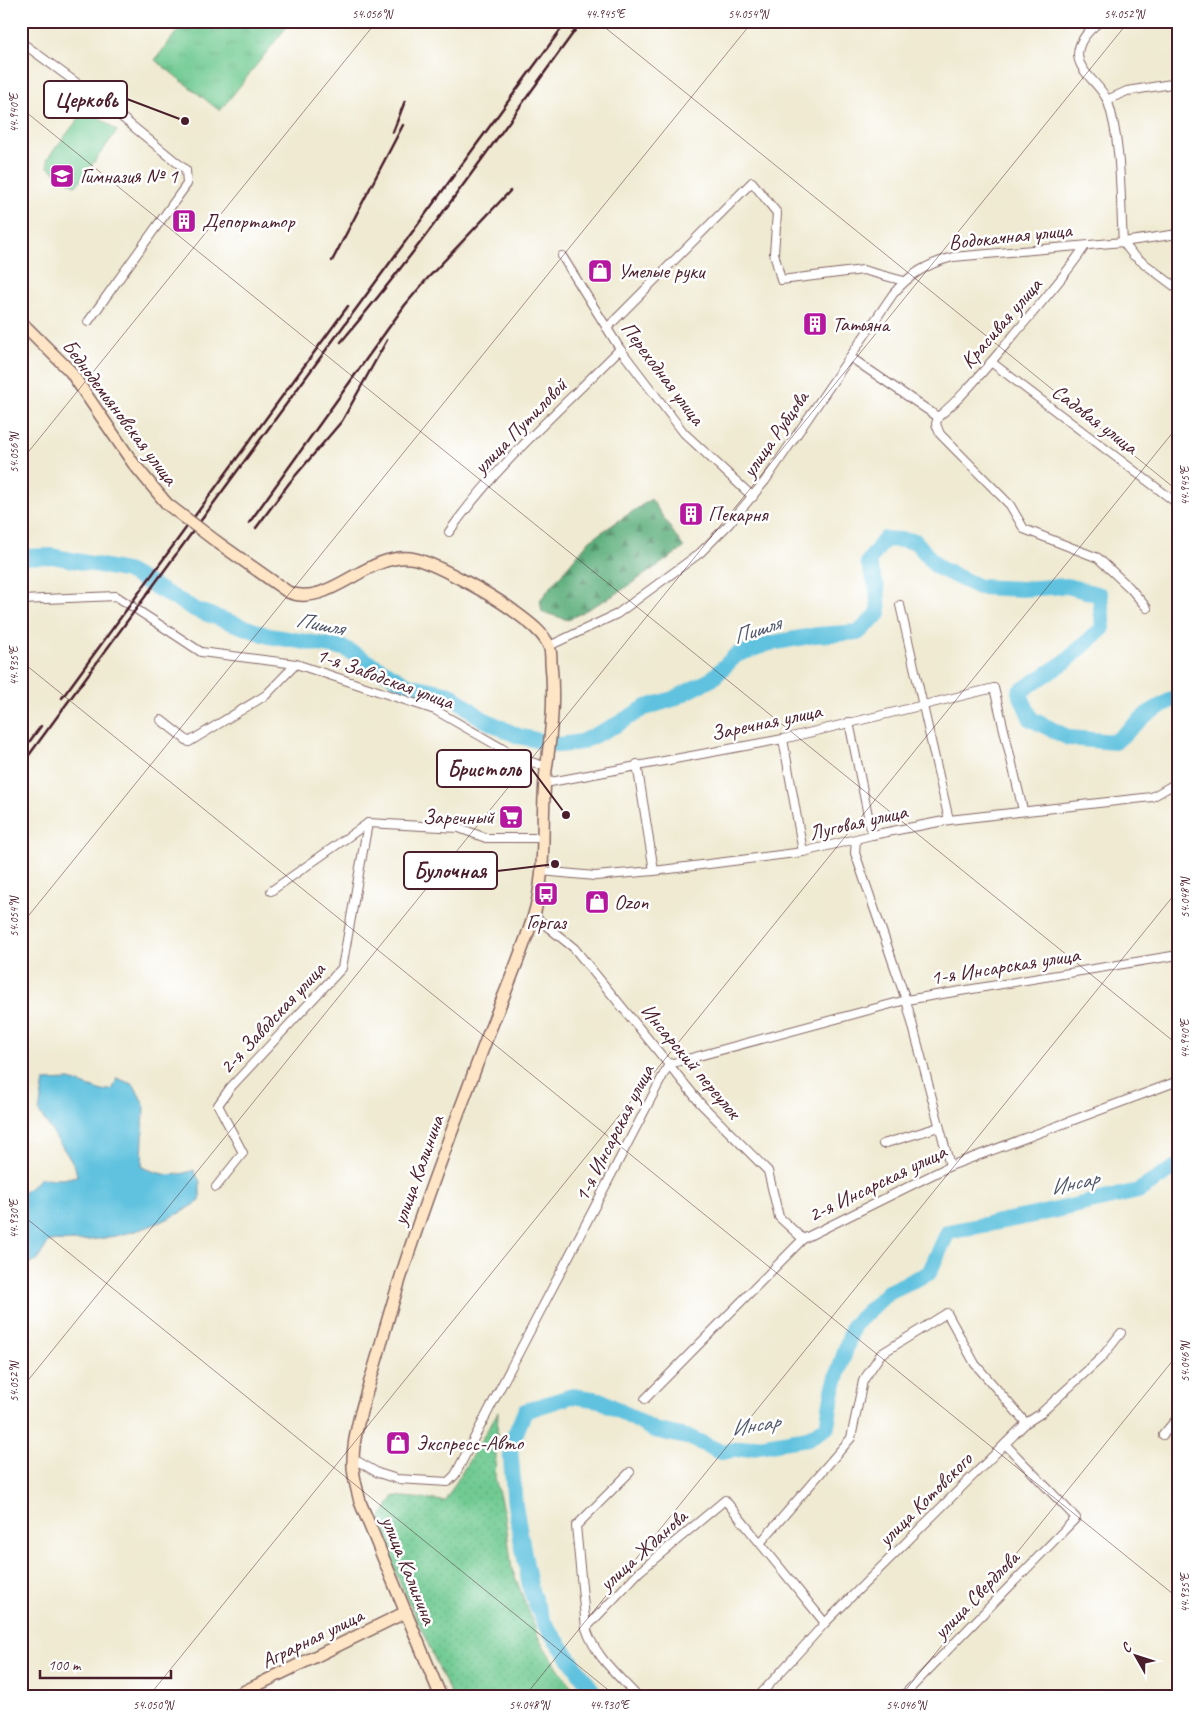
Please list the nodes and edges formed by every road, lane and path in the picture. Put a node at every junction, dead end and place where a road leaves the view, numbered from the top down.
1 (1100, 21) edge
2 (21, 42) edge
3 (1178, 83) edge
4 (1107, 100) junction
5 (1178, 234) edge
6 (1123, 242) junction
7 (1085, 246) junction
8 (562, 256) dead end
9 (904, 281) junction
10 (1178, 289) edge
11 (21, 322) edge
12 (88, 322) dead end
13 (607, 328) junction
14 (620, 349) junction
15 (850, 357) junction
16 (991, 362) junction
17 (938, 417) junction
18 (753, 497) junction
19 (1178, 504) edge
20 (449, 532) dead end
21 (21, 600) edge
22 (900, 605) dead end
23 (1147, 608) dead end
24 (549, 646) junction
25 (296, 664) junction
26 (923, 704) junction
27 (161, 720) dead end
28 (849, 722) junction
29 (783, 739) junction
30 (547, 762) junction
31 (637, 764) junction
32 (1178, 782) edge
33 (545, 783) junction
34 (1023, 810) junction
35 (949, 820) junction
36 (368, 823) junction
37 (872, 835) junction
38 (542, 838) junction
39 (856, 840) junction
40 (803, 852) junction
41 (541, 870) junction
42 (654, 871) junction
43 (271, 891) dead end
44 (534, 916) junction
45 (1178, 955) edge
46 (906, 1000) junction
47 (669, 1064) junction
48 (1178, 1081) edge
49 (939, 1127) junction
50 (883, 1144) dead end
51 (950, 1166) junction
52 (216, 1186) dead end
53 (803, 1239) junction
54 (1121, 1333) dead end
55 (645, 1399) dead end
56 (1178, 1417) edge
57 (1026, 1423) junction
58 (1163, 1435) dead end
59 (1005, 1444) junction
60 (352, 1458) junction
61 (630, 1472) dead end
62 (760, 1542) junction
63 (406, 1612) junction
64 (825, 1623) junction
65 (586, 1628) junction
66 (233, 1697) edge
67 (441, 1697) edge
68 (638, 1697) edge
69 (758, 1697) edge
70 (902, 1697) edge

1 - 4 street
2 - 12 street
3 - 4 street
4 - 6 street
5 - 6 street, Водокачная улица
6 - 7 street, Водокачная улица
6 - 10 street
7 - 9 street, Водокачная улица
7 - 16 street, Красивая улица
8 - 13 street, Переходная улица
9 - 13 street
9 - 15 street, улица Рубцова
11 - 24 main road, Беднодемьяновская улица, bridge
13 - 14 street, Переходная улица
14 - 18 street, Переходная улица
14 - 20 street, улица Путиловой
15 - 17 street
15 - 18 street, улица Рубцова
16 - 17 street, Красивая улица
16 - 19 street, Садовая улица
17 - 23 street
18 - 24 street, улица Рубцова
21 - 25 street, 1-я Заводская улица
22 - 26 street
24 - 30 main road, улица Калинина
25 - 27 street
25 - 30 street, 1-я Заводская улица
26 - 28 street, Заречная улица
26 - 34 street, Заречная улица
26 - 35 street
28 - 29 street, Заречная улица
28 - 37 street
29 - 31 street, Заречная улица
29 - 40 street
30 - 33 main road, улица Калинина
31 - 33 street, Заречная улица
31 - 42 street
32 - 34 street, Луговая улица
33 - 38 main road, улица Калинина
34 - 35 street, Луговая улица
35 - 37 street, Луговая улица
36 - 38 street
36 - 43 street
36 - 52 street, 2-я Заводская улица
37 - 39 street, Луговая улица
38 - 41 main road, улица Калинина
39 - 40 street, Луговая улица
39 - 46 street
40 - 42 street, Луговая улица
41 - 42 street, Луговая улица
41 - 44 main road, улица Калинина
44 - 47 street, Инсарский переулок
44 - 60 main road, улица Калинина
45 - 46 street, 1-я Инсарская улица
46 - 47 street, 1-я Инсарская улица
46 - 49 street
47 - 53 street, Инсарский переулок
47 - 60 street, 1-я Инсарская улица
48 - 51 street, 2-я Инсарская улица
49 - 50 street
49 - 51 street
51 - 53 street, 2-я Инсарская улица
53 - 55 street, 2-я Инсарская улица
54 - 57 street, улица Котовского
56 - 58 street
57 - 59 street, улица Котовского
57 - 62 street
59 - 64 street, улица Котовского
59 - 70 street, улица Свердлова
60 - 63 main road, улица Калинина
61 - 65 street
62 - 64 street
62 - 65 street, улица Жданова
63 - 66 main road, Аграрная улица
63 - 67 main road, улица Калинина
64 - 69 street, улица Котовского
65 - 68 street

